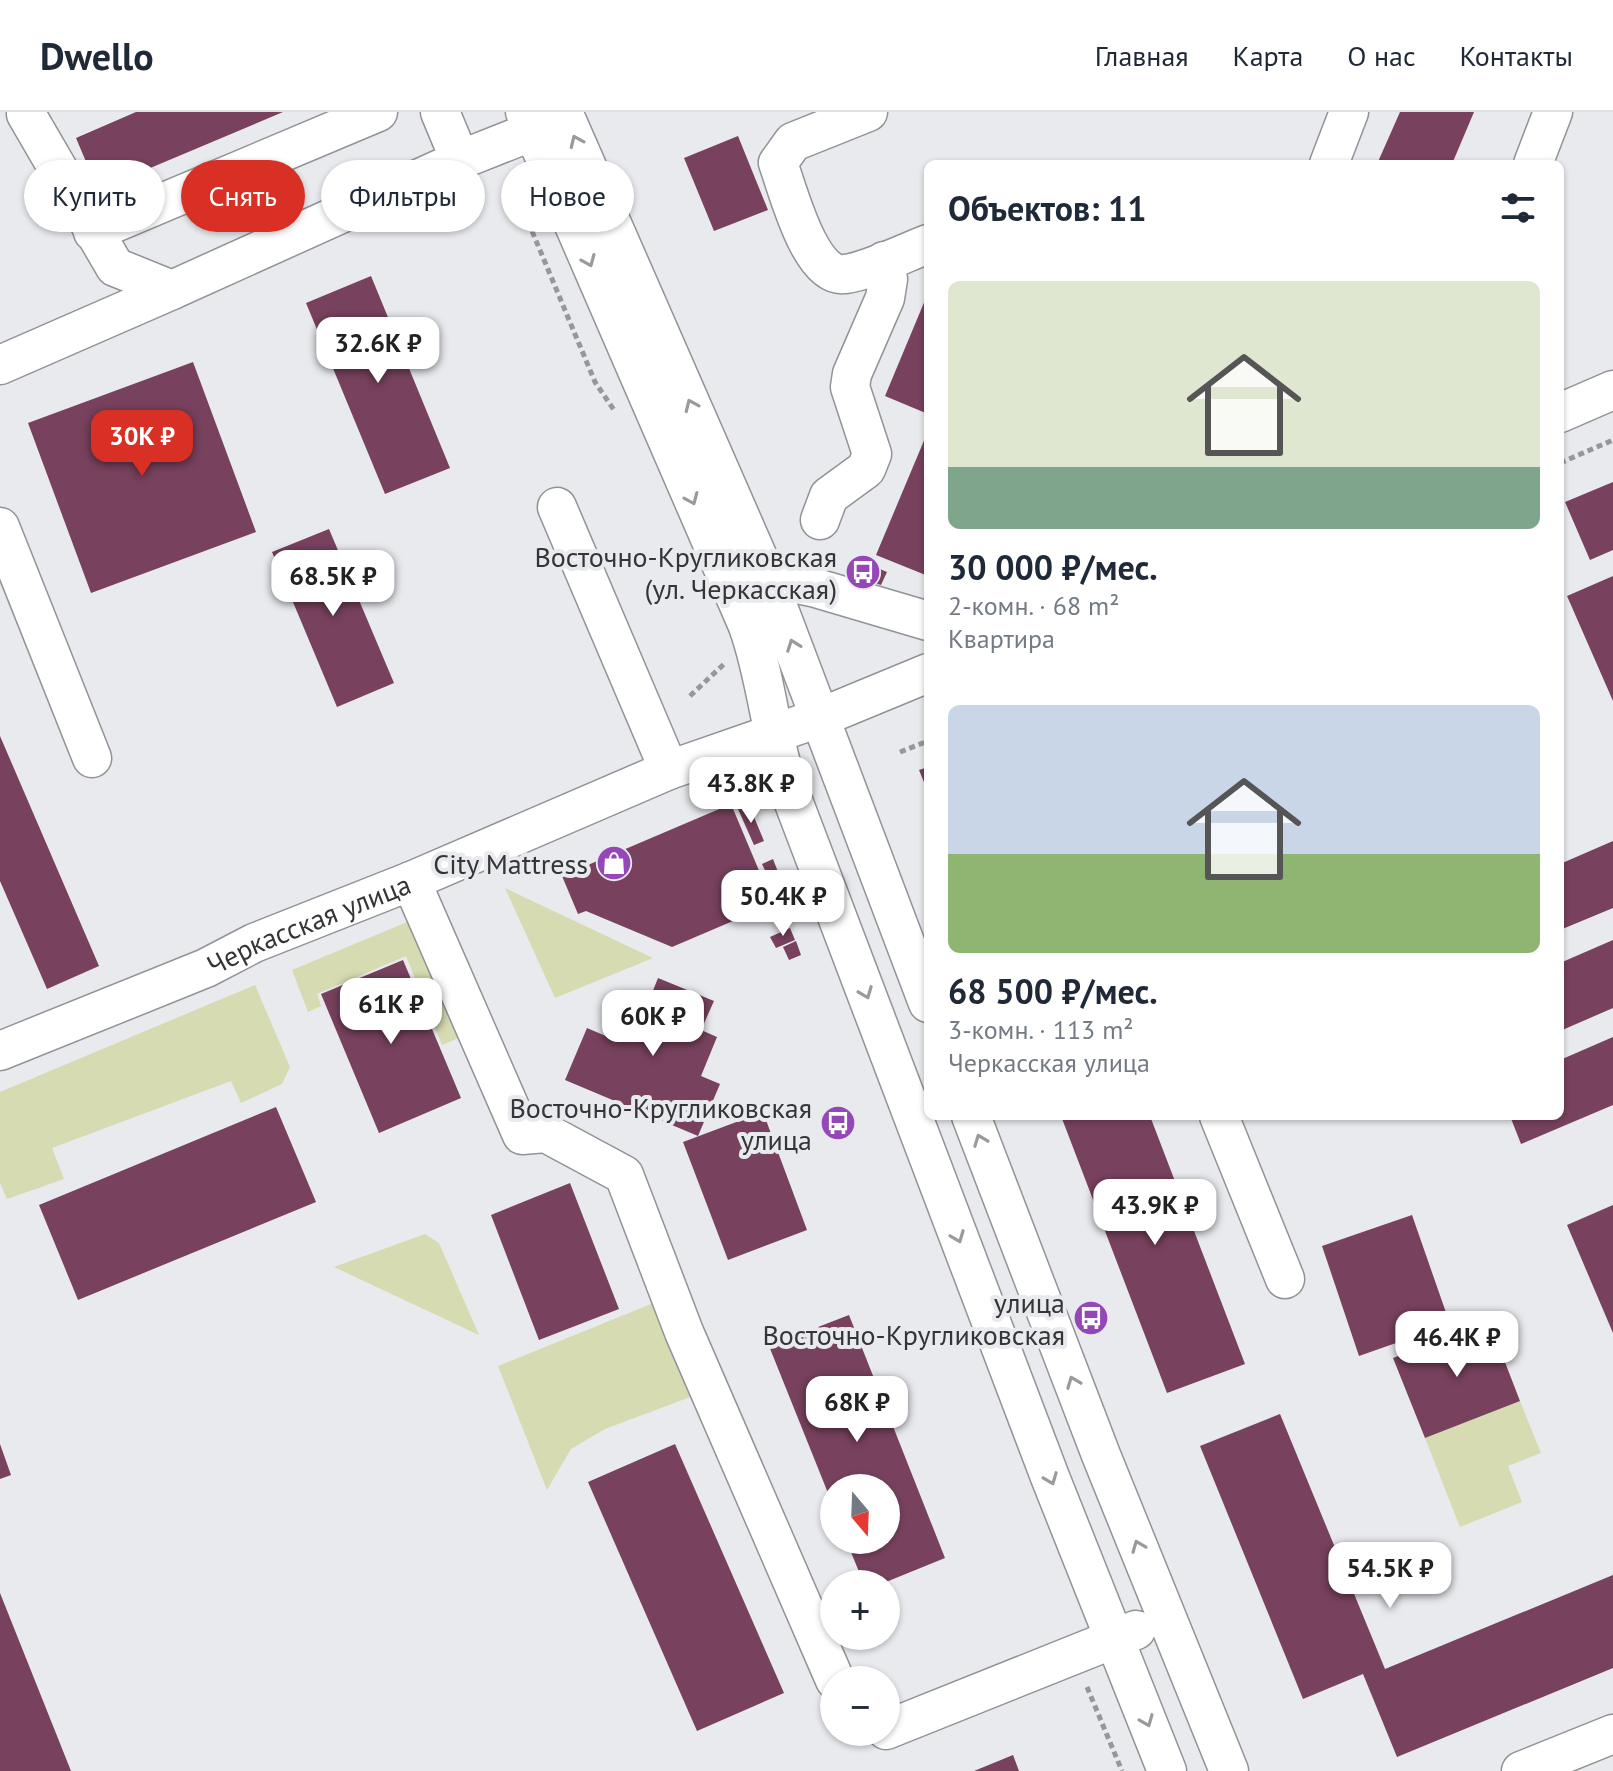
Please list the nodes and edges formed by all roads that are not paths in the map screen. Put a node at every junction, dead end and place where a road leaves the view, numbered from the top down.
1 (378, 112) edge
2 (440, 112) edge
3 (868, 112) edge
4 (1349, 112) edge
5 (1553, 112) edge
6 (18, 115) edge
7 (540, 118) edge
8 (47, 160) edge
9 (460, 160) joint
10 (1331, 160) edge
11 (1535, 160) edge
12 (165, 202) edge
13 (321, 223) edge
14 (93, 232) edge
15 (924, 246) edge
16 (884, 261) junction
17 (172, 290) junction
18 (0, 365) edge
19 (1613, 390) edge
20 (1564, 411) edge
21 (557, 507) dead end
22 (820, 520) dead end
23 (0, 527) edge
24 (767, 578) junction
25 (924, 620) edge
26 (924, 675) edge
27 (819, 718) junction
28 (772, 734) junction
29 (92, 758) dead end
30 (669, 770) junction
31 (411, 881) junction
32 (924, 993) edge
33 (0, 1051) edge
34 (973, 1120) edge
35 (1221, 1120) edge
36 (1285, 1279) dead end
37 (1167, 1618) junction
38 (1114, 1638) junction
39 (829, 1666) edge
40 (900, 1724) edge
41 (1613, 1734) edge
42 (1167, 1771) edge
43 (1229, 1771) edge
44 (1521, 1771) edge

1 - 12 street
2 - 9 street
3 - 16 street
4 - 10 street
5 - 11 street
6 - 8 street
7 - 9 street
24 -> 7 street
7 -> 28 street
13 - 17 street
14 - 17 street
15 - 16 street
16 - 22 street
17 - 18 street
19 - 20 street
21 - 30 street
23 - 29 street
24 - 25 street
27 -> 24 street
26 - 27 street, Черкасская улица
27 - 28 street, Черкасская улица
27 - 32 street
28 - 30 street, Черкасская улица
28 -> 38 street
30 - 31 street, Черкасская улица
31 - 33 street, Черкасская улица
31 - 39 street
37 -> 34 street
35 - 36 street
37 - 38 street
37 - 43 street
38 - 40 street
38 -> 42 street
41 - 44 street

